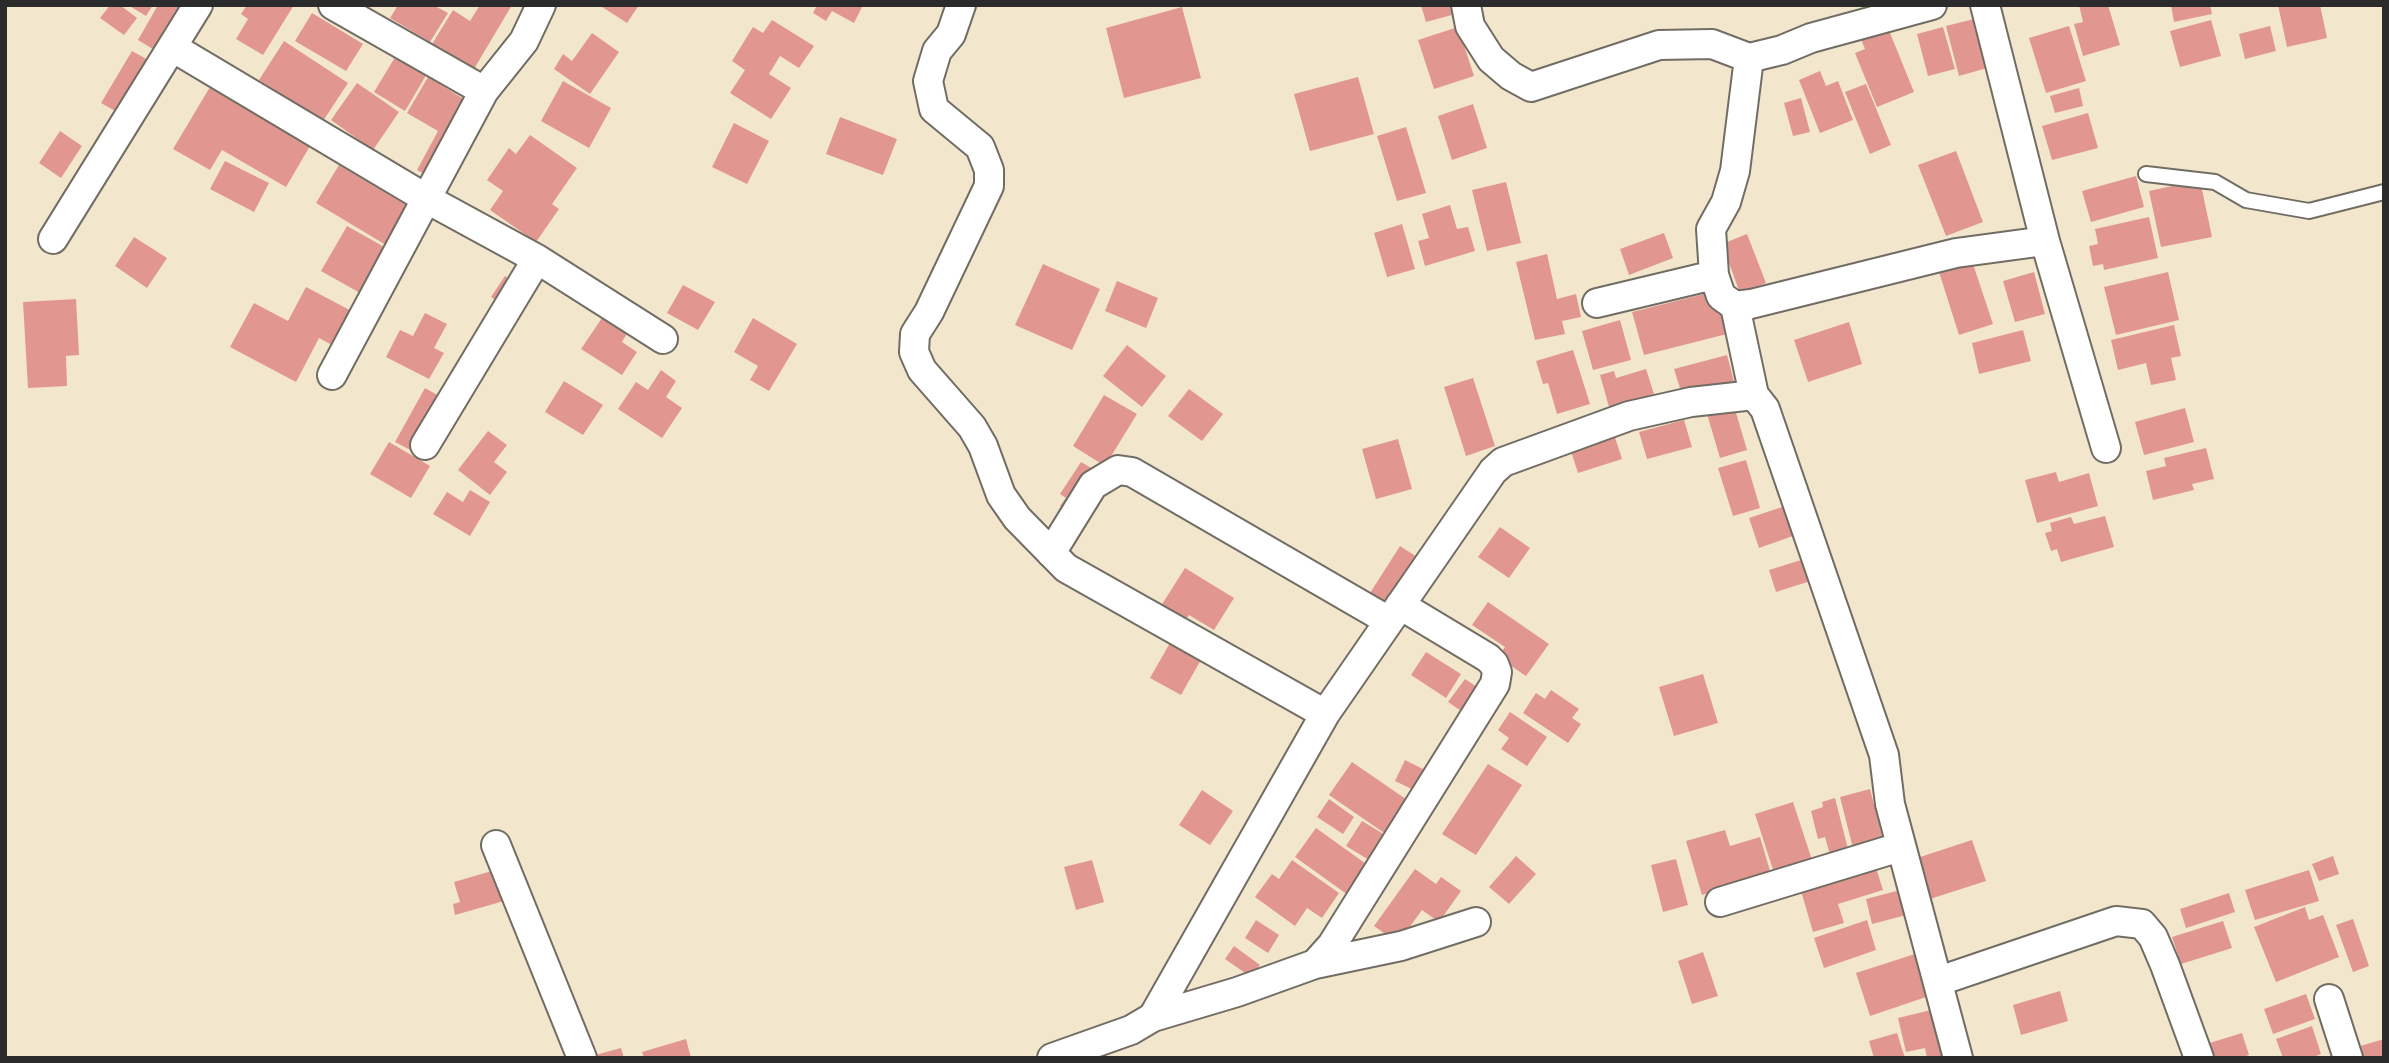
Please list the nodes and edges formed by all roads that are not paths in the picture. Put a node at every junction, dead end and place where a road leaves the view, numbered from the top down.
1 (198, 5) edge
2 (333, 5) edge
3 (541, 5) edge
4 (961, 5) edge
5 (1466, 5) edge
6 (1932, 5) edge
7 (1985, 5) edge
8 (172, 47) junction
9 (1749, 58) junction
10 (484, 91) junction
11 (2146, 174) dead end
12 (2384, 191) edge
13 (427, 200) junction
14 (52, 239) dead end
15 (2045, 241) junction
16 (537, 259) junction
17 (1714, 275) junction
18 (1597, 303) dead end
19 (1735, 306) junction
20 (663, 339) dead end
21 (332, 375) dead end
22 (1755, 395) junction
23 (425, 444) dead end
24 (2106, 448) dead end
25 (1051, 552) junction
26 (1395, 613) junction
27 (1325, 714) junction
28 (496, 845) dead end
29 (1900, 847) junction
30 (1720, 902) dead end
31 (1476, 922) dead end
32 (1315, 964) junction
33 (1939, 981) junction
34 (2329, 999) dead end
35 (1153, 1017) junction
36 (582, 1058) edge
37 (1052, 1058) edge
38 (1958, 1058) edge
39 (2199, 1058) edge
40 (2348, 1058) edge

1 - 8 street
2 - 10 street
3 - 10 street
4 - 25 street
5 - 9 street
6 - 9 street
7 - 15 street
8 - 13 street
8 - 14 street
9 - 17 street
10 - 13 street
11 - 12 lane
13 - 16 street
13 - 21 street
15 - 19 street
15 - 24 street
16 - 20 street
16 - 23 street
17 - 18 street
17 - 19 street
19 - 22 street
22 - 26 street
22 - 29 street
25 - 26 street
25 - 27 street
26 - 27 street
26 - 32 street
27 - 35 street
28 - 36 street
29 - 30 street
29 - 33 street
31 - 32 street
32 - 35 street
33 - 38 street
33 - 39 street
34 - 40 street
35 - 37 street

